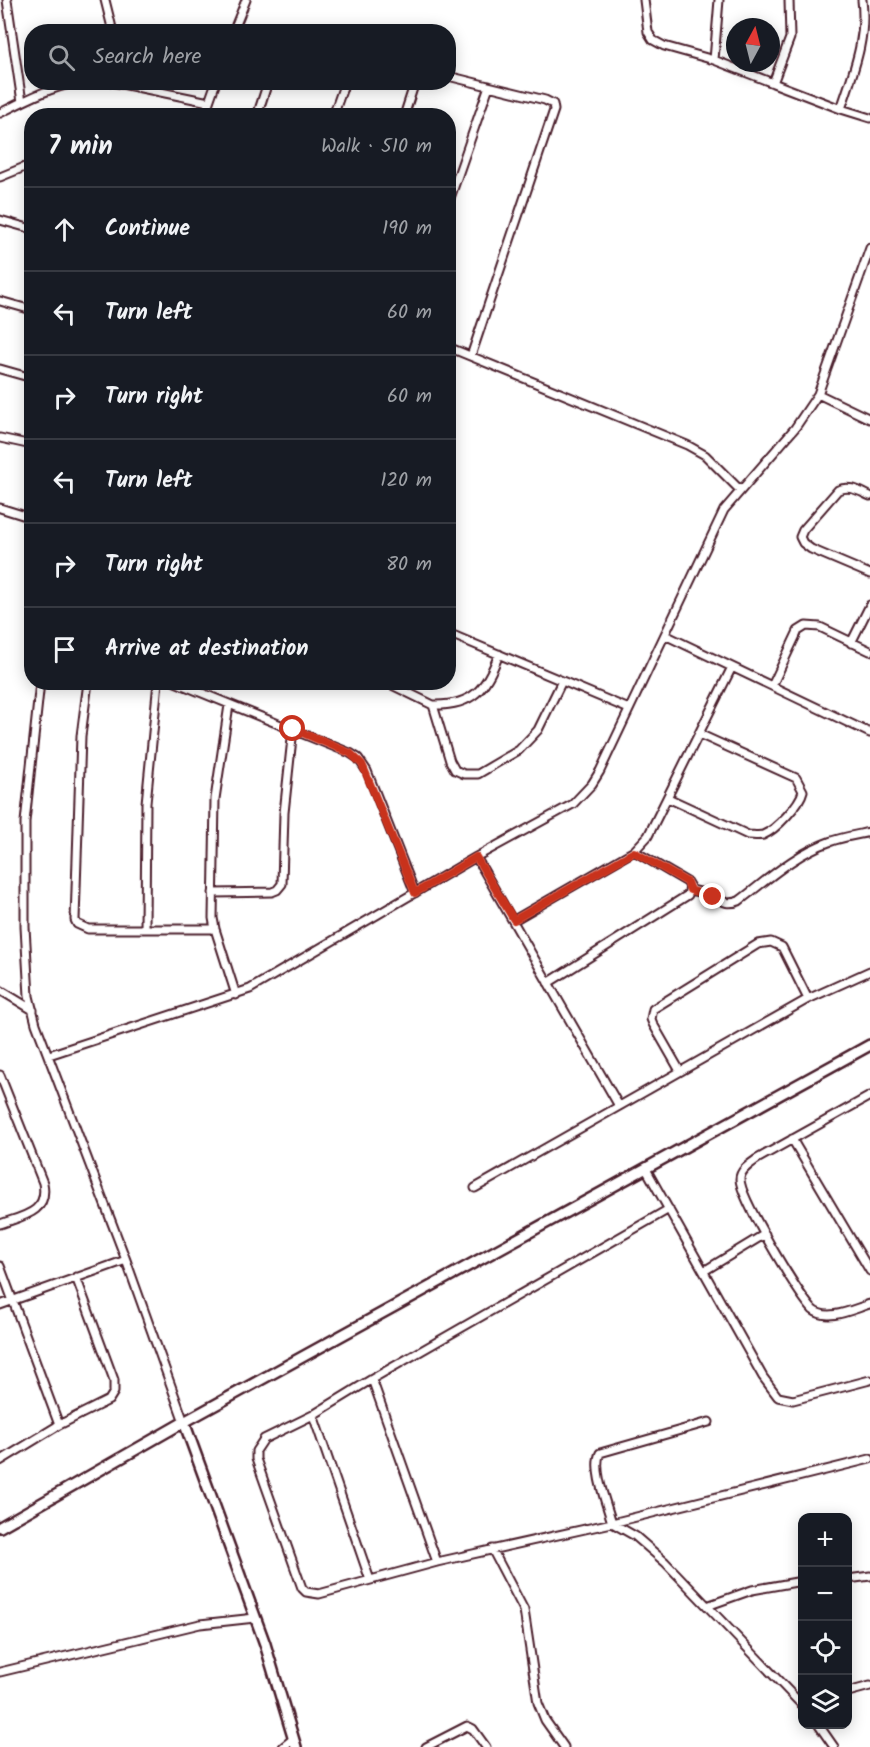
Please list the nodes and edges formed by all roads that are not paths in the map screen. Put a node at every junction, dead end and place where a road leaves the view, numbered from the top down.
1 (7, 0) edge
2 (105, 0) edge
3 (644, 0) edge
4 (719, 0) edge
5 (789, 0) edge
6 (862, 0) edge
7 (243, 2) edge
8 (111, 24) edge
9 (236, 24) edge
10 (714, 60) junction
11 (456, 78) edge
12 (772, 83) junction
13 (489, 86) junction
14 (49, 90) edge
15 (155, 90) edge
16 (213, 90) edge
17 (265, 90) edge
18 (342, 90) edge
19 (412, 90) edge
20 (22, 102) junction
21 (209, 102) junction
22 (207, 108) edge
23 (260, 108) edge
24 (336, 108) edge
25 (407, 108) edge
26 (841, 109) junction
27 (0, 113) edge
28 (870, 118) edge
29 (24, 167) edge
30 (0, 177) edge
31 (456, 181) edge
32 (0, 220) edge
33 (24, 227) edge
34 (870, 248) edge
35 (0, 301) edge
36 (24, 308) edge
37 (456, 350) edge
38 (471, 356) junction
39 (0, 369) edge
40 (24, 376) edge
41 (818, 394) junction
42 (870, 419) edge
43 (0, 438) edge
44 (24, 444) edge
45 (740, 490) junction
46 (870, 496) edge
47 (0, 508) edge
48 (24, 516) edge
49 (870, 574) edge
50 (870, 605) edge
51 (665, 635) junction
52 (456, 636) edge
53 (851, 643) junction
54 (870, 651) edge
55 (499, 654) junction
56 (732, 667) junction
57 (562, 681) junction
58 (772, 686) junction
59 (39, 690) edge
60 (87, 690) edge
61 (157, 690) edge
62 (194, 690) edge
63 (402, 690) edge
64 (229, 705) junction
65 (433, 705) junction
66 (629, 709) junction
67 (293, 729) junction
68 (870, 733) edge
69 (699, 734) junction
70 (668, 798) junction
71 (870, 832) edge
72 (634, 852) junction
73 (476, 857) junction
74 (690, 890) junction
75 (213, 893) junction
76 (415, 893) junction
77 (514, 920) junction
78 (145, 928) junction
79 (214, 929) junction
80 (870, 971) edge
81 (548, 983) junction
82 (0, 990) edge
83 (236, 995) junction
84 (808, 999) junction
85 (33, 1010) junction
86 (870, 1045) edge
87 (49, 1055) junction
88 (680, 1071) junction
89 (0, 1075) edge
90 (870, 1096) edge
91 (619, 1106) junction
92 (792, 1139) junction
93 (646, 1169) junction
94 (475, 1188) dead end
95 (669, 1209) junction
96 (0, 1224) edge
97 (765, 1234) junction
98 (126, 1260) junction
99 (0, 1266) edge
100 (704, 1271) junction
101 (870, 1271) edge
102 (76, 1277) junction
103 (12, 1300) junction
104 (870, 1304) edge
105 (0, 1305) edge
106 (372, 1379) junction
107 (870, 1380) edge
108 (313, 1415) junction
109 (184, 1422) junction
110 (709, 1422) dead end
111 (59, 1425) junction
112 (870, 1459) edge
113 (0, 1461) edge
114 (612, 1523) junction
115 (0, 1527) edge
116 (492, 1549) junction
117 (436, 1562) junction
118 (870, 1576) edge
119 (852, 1578) edge
120 (370, 1580) junction
121 (798, 1582) edge
122 (707, 1606) junction
123 (255, 1618) junction
124 (0, 1672) edge
125 (870, 1686) edge
126 (852, 1691) edge
127 (798, 1701) edge
128 (821, 1729) edge
129 (294, 1743) edge
130 (283, 1747) edge
131 (426, 1747) edge
132 (486, 1747) edge
133 (564, 1747) edge
134 (834, 1747) edge

1 - 20 street
2 - 8 street
3 - 10 street
4 - 10 street
5 - 12 street
6 - 26 street
7 - 9 street
10 - 12 street
11 - 13 street
12 - 26 street
13 - 31 street
13 - 38 street
14 - 20 street
15 - 21 street
16 - 21 street
17 - 23 street
18 - 24 street
19 - 25 street
20 - 27 street
21 - 22 street
26 - 28 street
29 - 30 street
32 - 33 street
34 - 41 street
35 - 36 street
37 - 38 street
38 - 45 street
39 - 40 street
41 - 42 street
41 - 45 street
43 - 44 street
45 - 51 street
46 - 49 street
47 - 48 street
50 - 53 street
51 - 56 street
51 - 66 street
52 - 55 street
53 - 54 street
53 - 58 street
55 - 57 street
55 - 65 street
56 - 58 street
56 - 69 street
57 - 65 street
57 - 66 street
58 - 68 street
59 - 85 street
60 - 78 street
61 - 78 street
62 - 64 street
63 - 65 street
64 - 67 street
64 - 75 street
66 - 73 street
67 - 75 street
67 - 76 street
69 - 70 street
69 - 70 street
70 - 72 street
71 - 74 street
72 - 74 street
72 - 77 street
73 - 76 street
73 - 77 street
74 - 81 street
75 - 79 street
76 - 83 street
77 - 81 street
78 - 79 street
79 - 83 street
80 - 84 street
81 - 91 street
82 - 85 street
83 - 87 street
84 - 88 street
84 - 88 street
85 - 87 street
86 - 93 street
87 - 98 street
88 - 91 street
89 - 96 street
90 - 92 street
91 - 94 street
92 - 97 street
92 - 101 street
93 - 95 street
93 - 109 street
95 - 100 street
95 - 106 street
97 - 100 street
97 - 104 street
98 - 102 street
98 - 109 street
99 - 103 street
100 - 107 street
102 - 103 street
102 - 111 street
103 - 105 street
103 - 111 street
106 - 108 street
106 - 117 street
108 - 120 street
108 - 120 street
109 - 115 street
109 - 123 street
110 - 114 street
111 - 113 street
112 - 114 street
114 - 116 street
114 - 122 street
116 - 117 street
116 - 133 street
117 - 120 street
118 - 119 street
121 - 122 street
122 - 127 street
123 - 124 street
123 - 129 street
125 - 126 street
128 - 134 street
129 - 130 street
131 - 132 street

